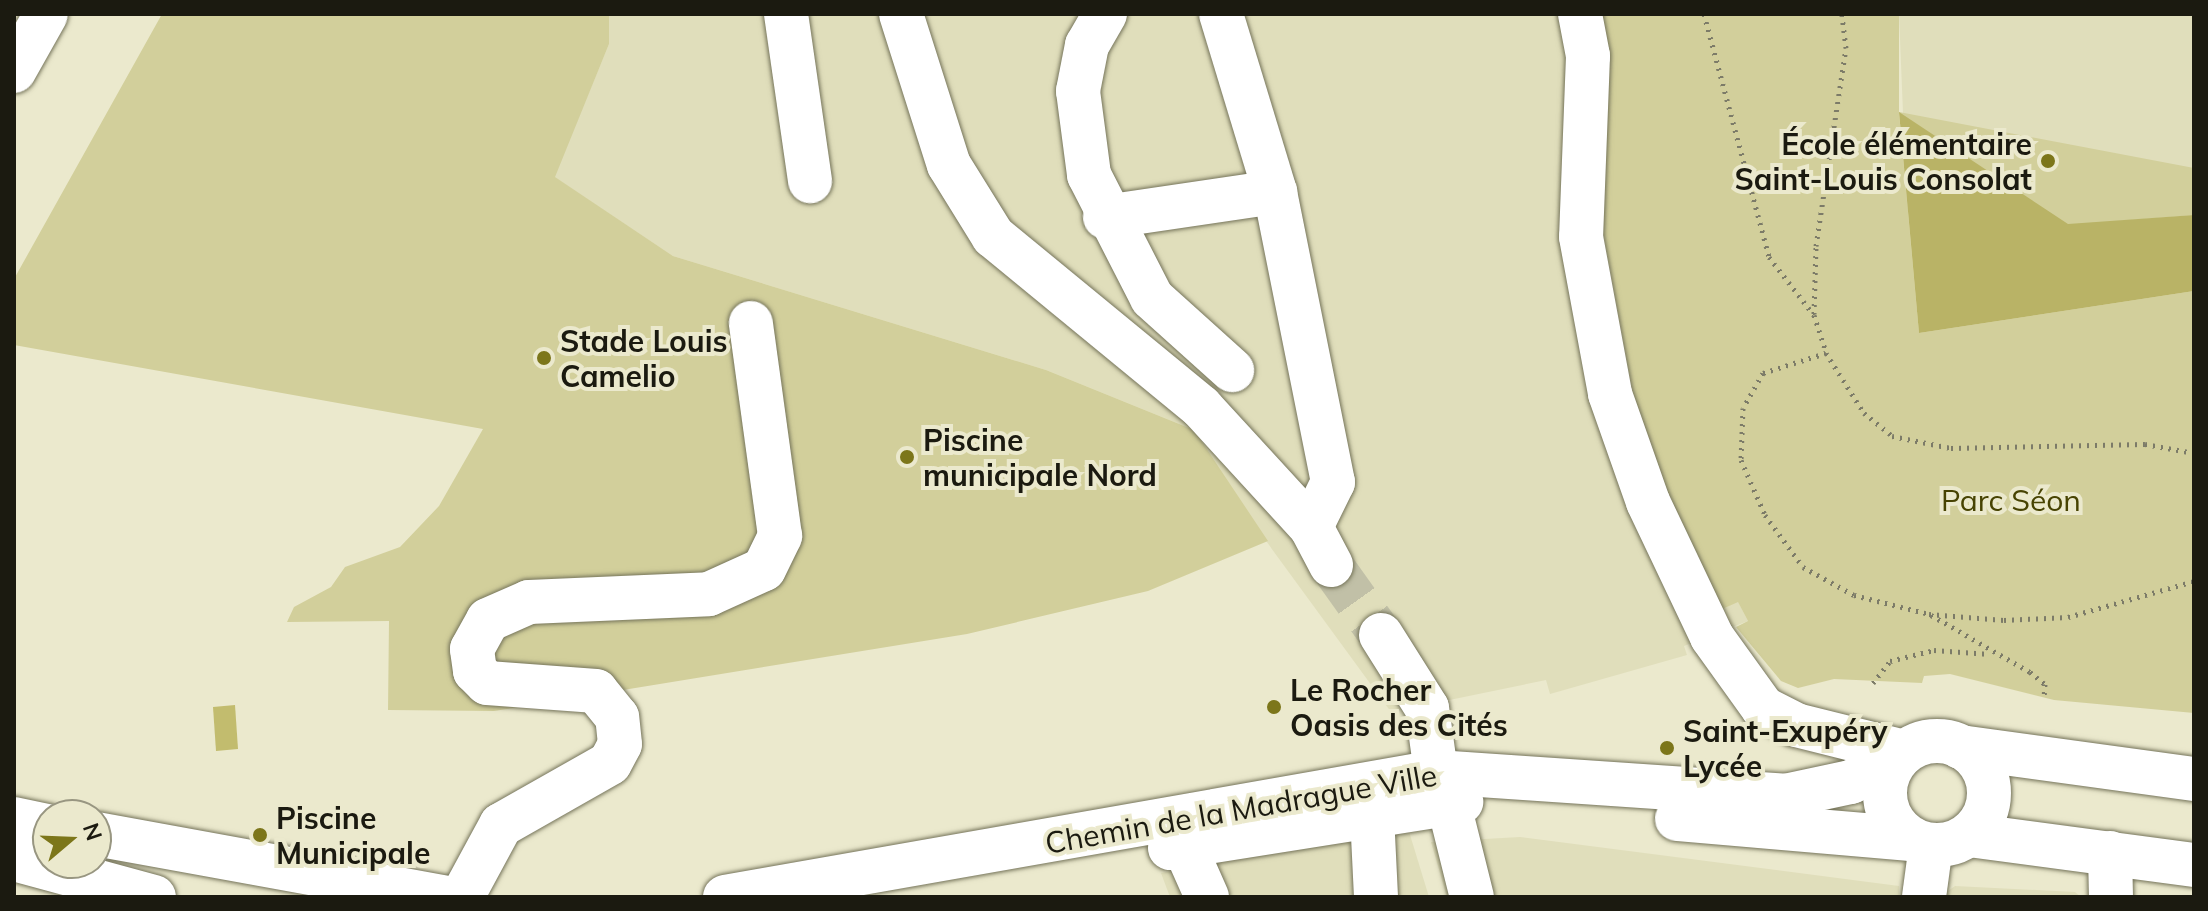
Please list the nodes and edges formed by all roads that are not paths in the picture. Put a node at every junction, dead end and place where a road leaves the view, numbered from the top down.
1 (46, 14) edge
2 (786, 14) edge
3 (901, 14) edge
4 (1105, 14) edge
5 (1221, 14) edge
6 (1580, 14) edge
7 (14, 71) edge
8 (810, 181) dead end
9 (1275, 192) junction
10 (1105, 217) junction
11 (751, 323) dead end
12 (1232, 370) dead end
13 (1381, 635) tunnel mouth
14 (1960, 747) junction
15 (1901, 755) junction
16 (2194, 779) edge
17 (1442, 786) junction
18 (1372, 815) junction
19 (112, 837) edge
20 (1937, 840) junction
21 (1184, 845) junction
22 (2110, 853) junction
23 (14, 859) edge
24 (2194, 865) edge
25 (954, 880) edge
26 (403, 893) edge
27 (154, 897) edge
28 (462, 897) edge
29 (725, 897) edge
30 (892, 897) edge
31 (1207, 897) edge
32 (1376, 897) edge
33 (1472, 897) edge
34 (1924, 897) edge
35 (2111, 897) edge

1 - 7 street
2 - 8 street
3 - 9 street
4 - 10 street
5 - 9 street
6 - 15 street
9 - 10 street
10 - 12 street
11 - 28 street
13 - 17 street
14 - 15 street
14 - 16 street
14 - 20 street
15 - 17 street, Chemin de la Madrague Ville
15 - 20 street
17 - 18 street, Chemin de la Madrague Ville
17 - 20 street, Chemin de la Madrague Ville
17 - 25 street, Chemin de la Madrague Ville
17 - 33 street
18 - 21 street, Chemin de la Madrague Ville
18 - 32 street
19 - 26 street
20 - 22 street, Chemin de la Madrague Ville
20 - 34 street
21 - 25 street, Chemin de la Madrague Ville
21 - 31 street
22 - 24 street, Chemin de la Madrague Ville
22 - 35 street
23 - 27 street
25 - 29 street, Chemin de la Madrague Ville
25 - 30 street, Chemin de la Madrague Ville

